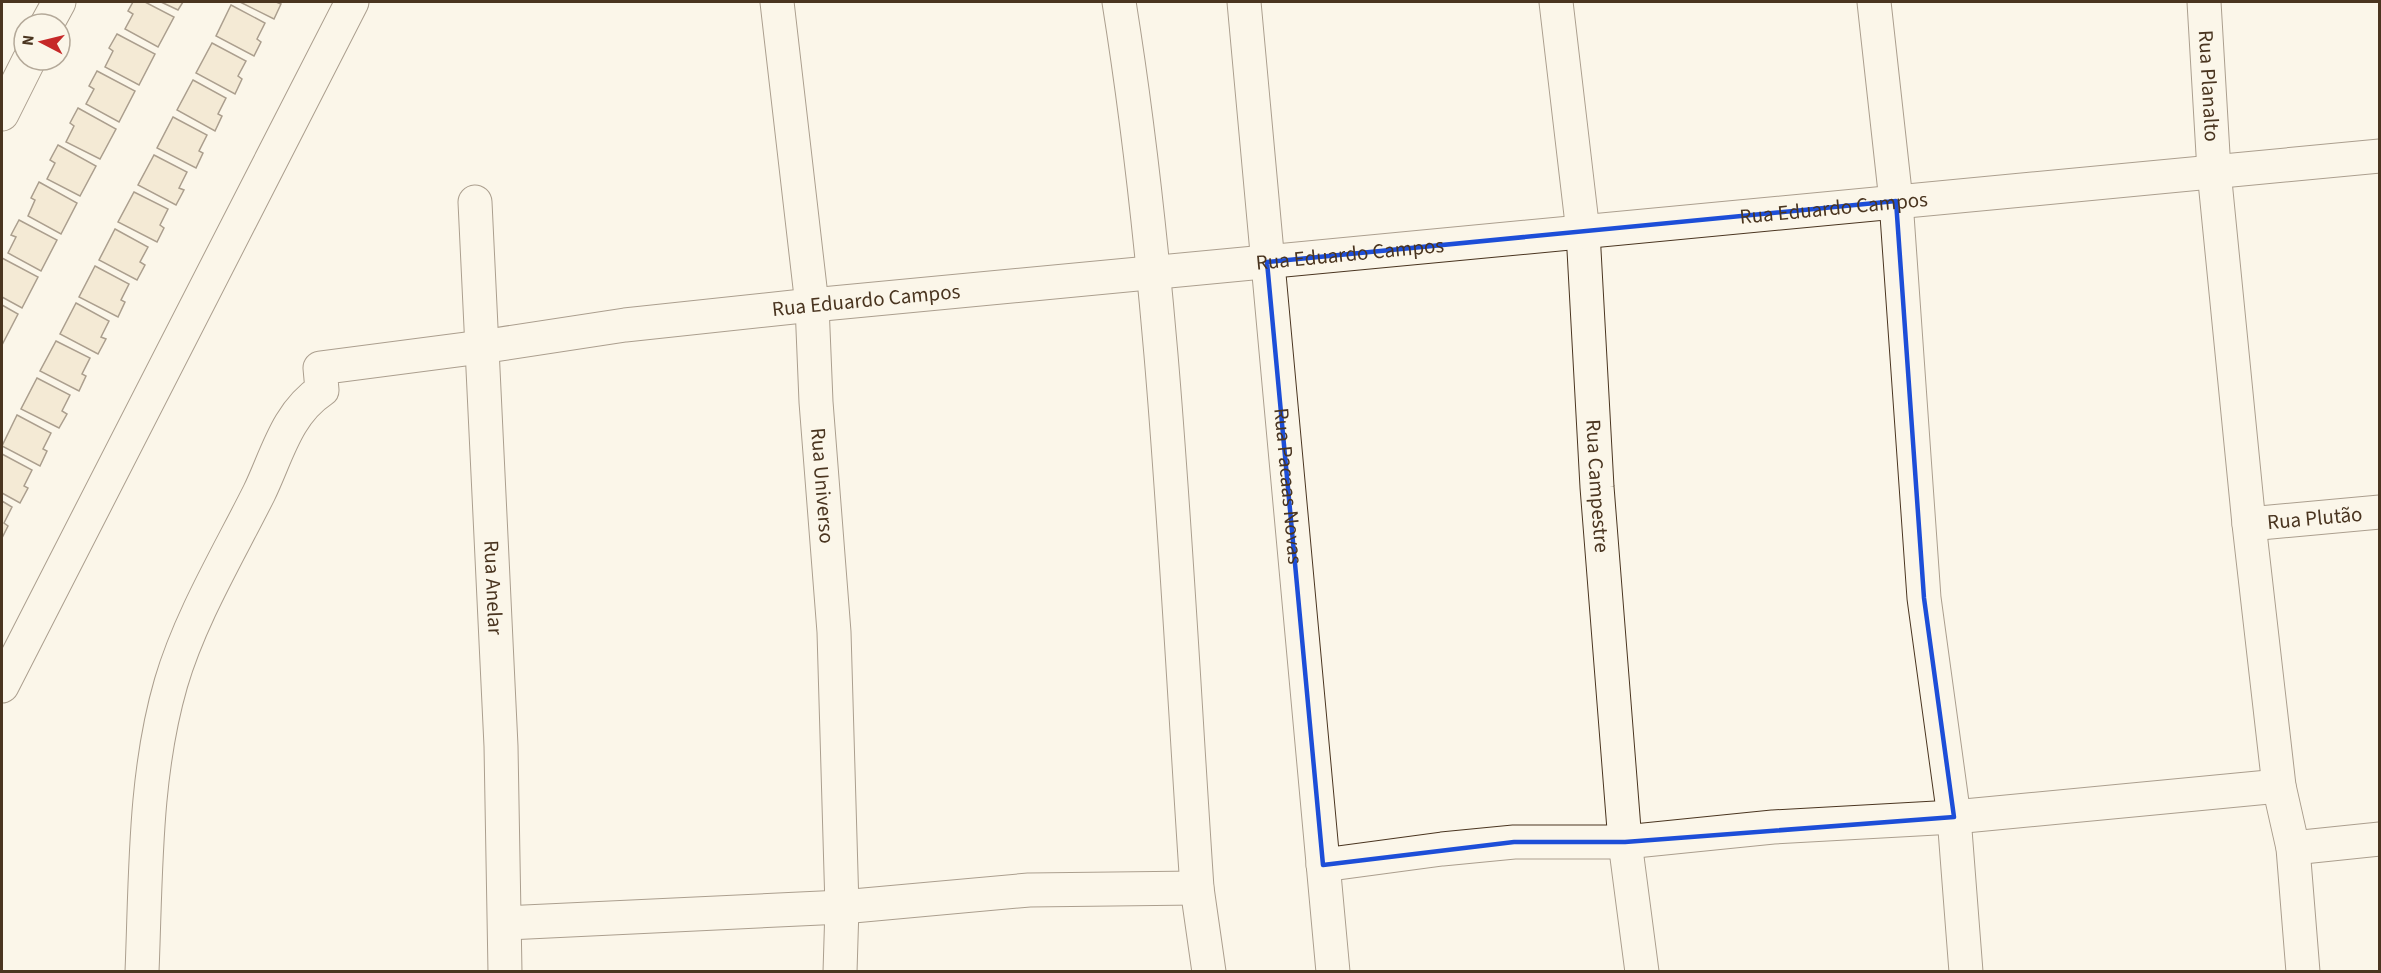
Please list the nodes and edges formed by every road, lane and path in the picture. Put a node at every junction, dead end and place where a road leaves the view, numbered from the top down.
1 (352, 2) edge
2 (777, 2) edge
3 (1119, 2) edge
4 (1244, 2) edge
5 (1556, 2) edge
6 (1874, 2) edge
7 (2204, 2) edge
8 (23, 72) edge
9 (2, 114) edge
10 (2379, 156) edge
11 (2214, 171) junction
12 (1896, 201) junction
13 (475, 202) dead end
14 (1584, 232) junction
15 (1267, 262) junction
16 (1153, 273) junction
17 (812, 305) junction
18 (481, 347) junction
19 (2379, 512) edge
20 (2249, 524) junction
21 (2, 686) edge
22 (2279, 786) junction
23 (1954, 817) junction
24 (2379, 839) edge
25 (1624, 842) junction
26 (2293, 848) junction
27 (1323, 865) junction
28 (1197, 888) junction
29 (842, 907) junction
30 (505, 923) junction
31 (142, 972) edge
32 (505, 972) edge
33 (840, 972) edge
34 (1209, 972) edge
35 (1333, 972) edge
36 (1642, 972) edge
37 (1966, 972) edge
38 (2303, 972) edge

1 - 21 street
2 - 17 street, Rua Universo
3 - 16 street
4 - 15 street, Rua Pacaas Novas
5 - 14 street, Rua Campestre
6 - 12 street
7 - 11 street, Rua Planalto
8 - 9 street
10 - 11 street, Rua Eduardo Campos
11 - 12 street, Rua Eduardo Campos
11 - 20 street, Rua Planalto
12 - 14 street, Rua Eduardo Campos
12 - 23 street
13 - 18 street, Rua Anelar
14 - 15 street, Rua Eduardo Campos
14 - 25 street, Rua Campestre
15 - 16 street, Rua Eduardo Campos
15 - 27 street, Rua Pacaas Novas
16 - 17 street, Rua Eduardo Campos
16 - 28 street
17 - 18 street, Rua Eduardo Campos
17 - 29 street, Rua Universo
18 - 30 street, Rua Anelar
18 - 31 street, Rua Eduardo Campos
19 - 20 street, Rua Plutão
20 - 22 street, Rua Planalto
22 - 23 street
22 - 26 street, Rua Planalto
23 - 25 street
23 - 37 street
24 - 26 street
25 - 27 street
25 - 36 street, Rua Campestre
26 - 38 street, Rua Planalto
27 - 35 street, Rua Pacaas Novas
28 - 29 street
28 - 34 street
29 - 30 street
29 - 33 street, Rua Universo
30 - 32 street, Rua Anelar

